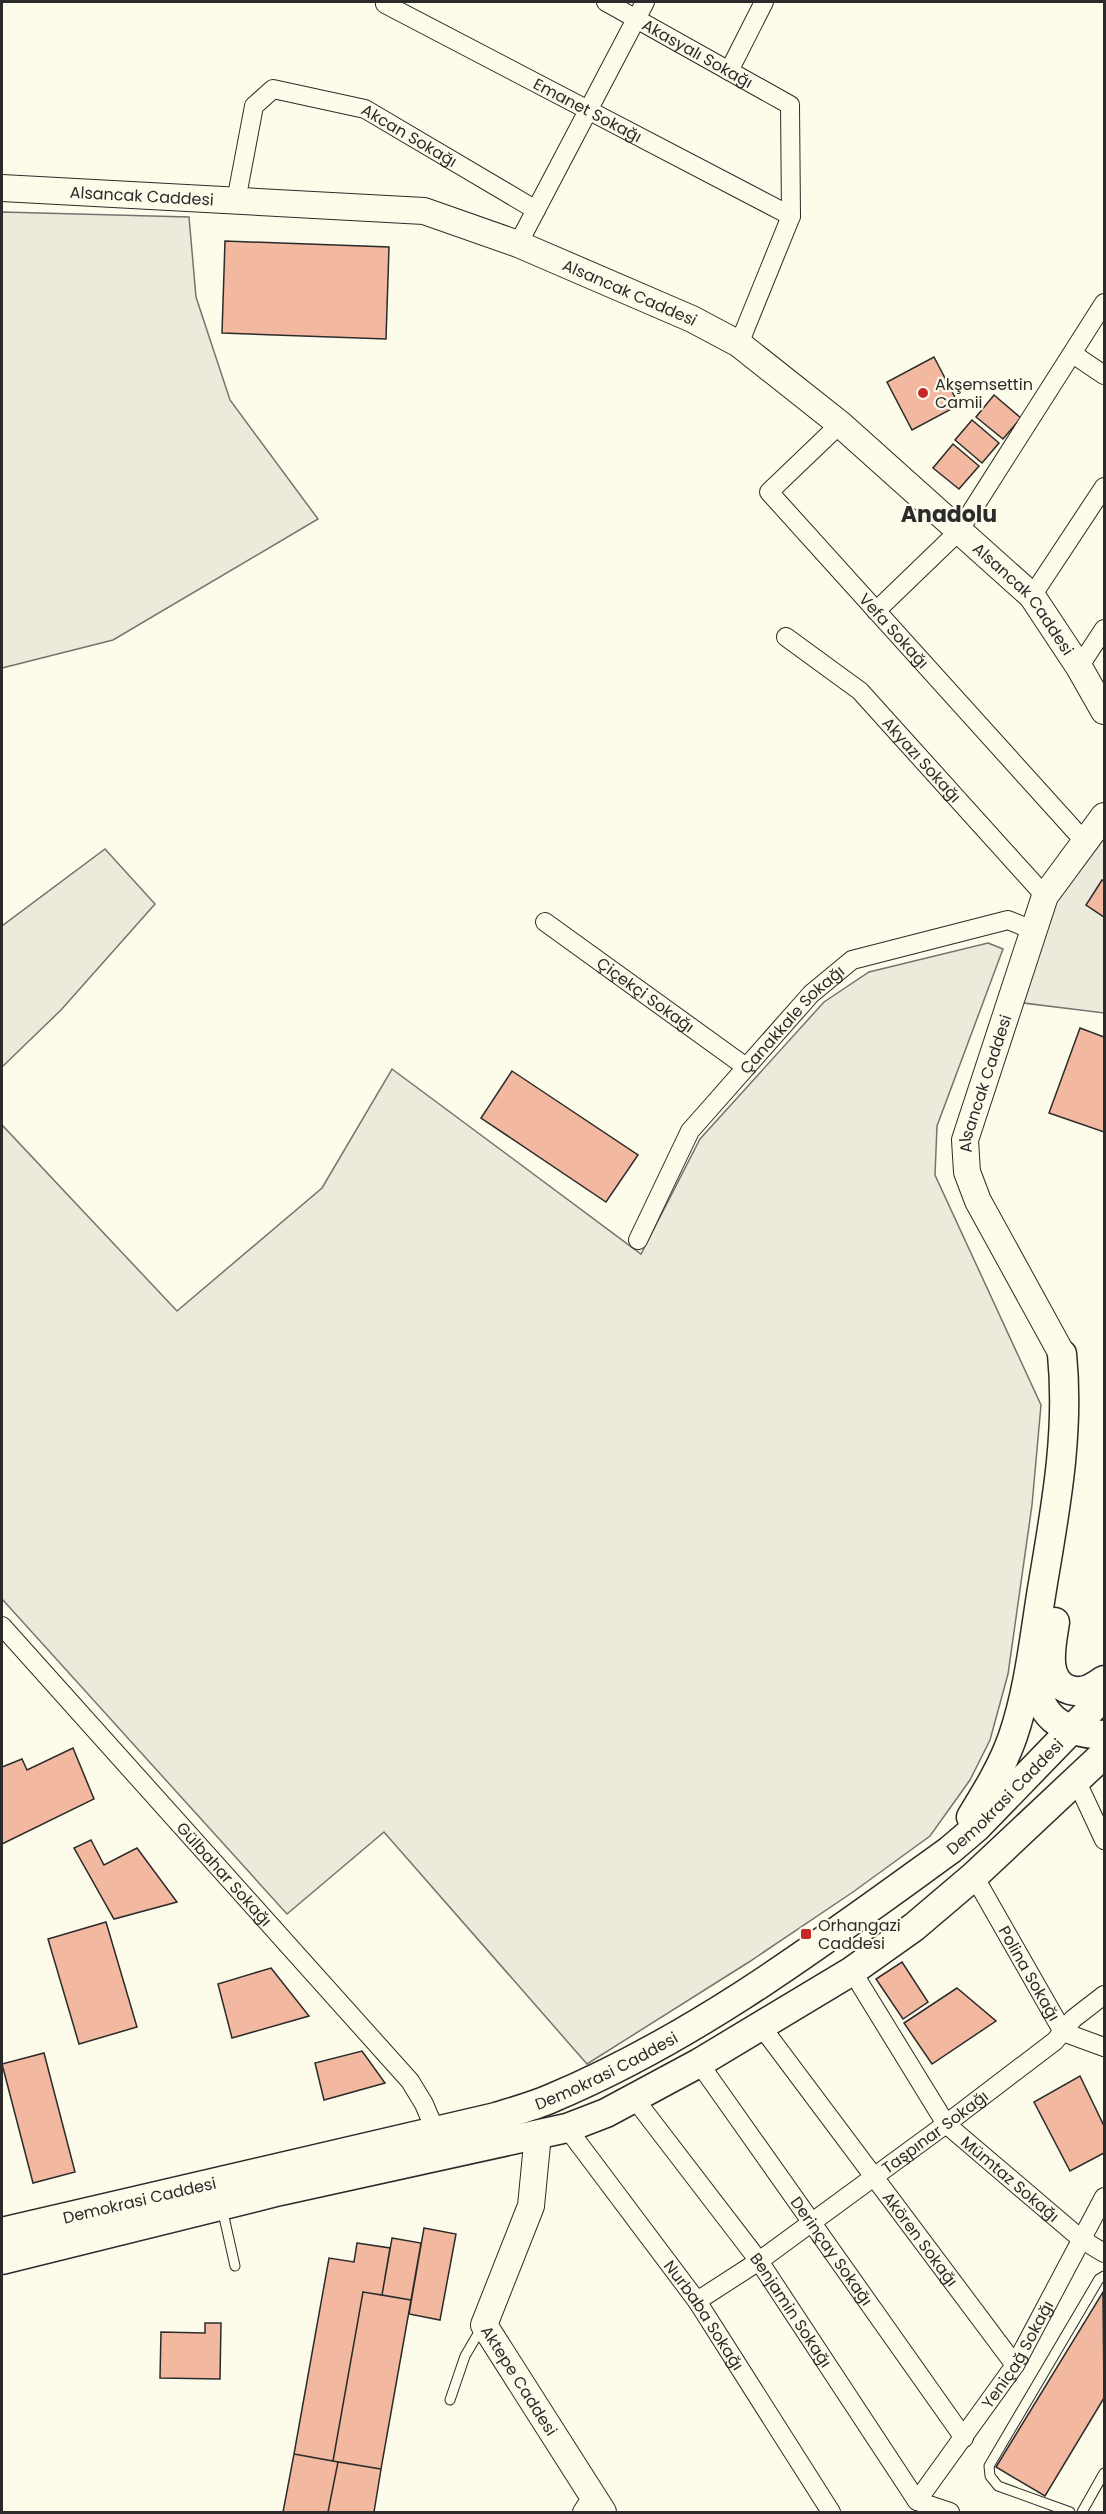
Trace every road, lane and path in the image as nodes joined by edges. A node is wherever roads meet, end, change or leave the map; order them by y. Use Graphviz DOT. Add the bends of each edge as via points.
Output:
graph roads {
  1 [pos="606,2"];
  2 [pos="645,2"];
  3 [pos="764,2"];
  4 [pos="386,3"];
  5 [pos="636,18"];
  6 [pos="729,71"];
  7 [pos="588,110"];
  8 [pos="2,188"];
  9 [pos="236,201"];
  10 [pos="536,210"];
  11 [pos="791,216"];
  12 [pos="518,244"];
  13 [pos="1104,303"];
  14 [pos="739,344"];
  15 [pos="1073,354"];
  16 [pos="1104,375"];
  17 [pos="840,424"];
  18 [pos="1104,487"];
  19 [pos="959,531"];
  20 [pos="1032,596"];
  21 [pos="876,611"];
  22 [pos="1104,628"];
  23 [pos="786,637"];
  24 [pos="1079,667"];
  25 [pos="1104,711"];
  26 [pos="1104,816"];
  27 [pos="1085,842"];
  28 [pos="1045,896"];
  29 [pos="545,922"];
  30 [pos="1033,930"];
  31 [pos="746,1067"];
  32 [pos="638,1240"];
  33 [pos="1062,1354"];
  34 [pos="2,1626"];
  35 [pos="1032,1656"];
  36 [pos="1104,1680"];
  37 [pos="1104,1696"];
  38 [pos="1071,1729"];
  39 [pos="1104,1735"];
  40 [pos="1104,1754"];
  41 [pos="1077,1782"];
  42 [pos="1104,1840"];
  43 [pos="950,1850"];
  44 [pos="974,1876"];
  45 [pos="852,1971"];
  46 [pos="1104,1995"];
  47 [pos="761,2026"];
  48 [pos="1063,2032"];
  49 [pos="1104,2047"];
  50 [pos="699,2062"];
  51 [pos="634,2098"];
  52 [pos="946,2124"];
  53 [pos="567,2128"];
  54 [pos="435,2130"];
  55 [pos="538,2134"];
  56 [pos="462,2150"];
  57 [pos="873,2176"];
  58 [pos="1104,2197"];
  59 [pos="223,2215"];
  60 [pos="810,2222"];
  61 [pos="2,2232"];
  62 [pos="1081,2239"];
  63 [pos="1104,2253"];
  64 [pos="2,2260"];
  65 [pos="759,2261"];
  66 [pos="235,2266"];
  67 [pos="2,2273"];
  68 [pos="1104,2277"];
  69 [pos="697,2301"];
  70 [pos="484,2325"];
  71 [pos="1015,2365"];
  72 [pos="450,2400"];
  73 [pos="964,2438"];
  74 [pos="1104,2473"];
  75 [pos="917,2501"];
  76 [pos="593,2507"];
  77 [pos="831,2512"];
  78 [pos="950,2512"];
  79 [pos="1070,2512"];
  80 [pos="1082,2512"];
  1 -- 5 [label="street, Akasyalı Sokağı"];
  2 -- 5 [label="street"];
  3 -- 6 [label="street"];
  4 -- 7 [label="street, Emanet Sokağı"];
  5 -- 6 [label="street, Akasyalı Sokağı"];
  5 -- 7 [label="street"];
  6 -- 11 [label="street, Akasyalı Sokağı" via="790,105"];
  7 -- 10 [label="street"];
  7 -- 11 [label="street, Emanet Sokağı"];
  8 -- 9 [label="street, Alsancak Caddesi"];
  9 -- 10 [label="street, Akcan Sokağı" via="254,106 273,90 364,109"];
  9 -- 12 [label="street, Alsancak Caddesi" via="424,211"];
  10 -- 12 [label="street"];
  11 -- 14 [label="street"];
  12 -- 14 [label="street, Alsancak Caddesi" via="692,319"];
  13 -- 15 [label="street"];
  14 -- 17 [label="street, Alsancak Caddesi"];
  15 -- 16 [label="street"];
  15 -- 19 [label="street"];
  17 -- 19 [label="street, Alsancak Caddesi"];
  17 -- 21 [label="street, Vefa Sokağı" via="769,492"];
  18 -- 20 [label="street"];
  19 -- 20 [label="street, Alsancak Caddesi"];
  19 -- 21 [label="street"];
  20 -- 24 [label="street, Alsancak Caddesi"];
  21 -- 27 [label="street, Vefa Sokağı"];
  22 -- 24 [label="street"];
  23 -- 28 [label="street, Akyazı Sokağı" via="860,691"];
  24 -- 25 [label="street, Alsancak Caddesi"];
  26 -- 27 [label="street, Alsancak Caddesi"];
  27 -- 28 [label="street, Alsancak Caddesi"];
  28 -- 30 [label="street, Alsancak Caddesi"];
  29 -- 31 [label="street, Çiçekçi Sokağı"];
  30 -- 31 [label="street, Çanakkale Sokağı" via="1008,920 852,960 811,994"];
  30 -- 33 [label="street, Alsancak Caddesi" via="965,1140 967,1172 978,1201"];
  31 -- 32 [label="street, Çanakkale Sokağı" via="690,1131"];
  33 -- 35 [label="main road" via="1066,1413 1063,1454"];
  33 -- 36 [label="main road" via="1077,1388 1082,1431 1052,1666 1058,1683 1067,1690 1079,1692"];
  34 -- 54 [label="street, Gülbahar Sokağı" via="411,2081"];
  35 -- 38 [label="main road" via="1035,1692 1041,1706 1054,1720"];
  35 -- 43 [label="main road" via="1013,1737 988,1789"];
  37 -- 38 [label="main road, Demokrasi Caddesi"];
  38 -- 39 [label="main road"];
  38 -- 43 [label="main road, Demokrasi Caddesi"];
  40 -- 41 [label="main road, Demokrasi Caddesi"];
  41 -- 42 [label="street"];
  41 -- 44 [label="main road, Demokrasi Caddesi"];
  43 -- 54 [label="main road, Demokrasi Caddesi" via="766,1980 613,2071 550,2099 496,2117"];
  44 -- 45 [label="main road, Demokrasi Caddesi" via="914,1927"];
  44 -- 48 [label="street, Polina Sokağı"];
  45 -- 47 [label="main road, Demokrasi Caddesi"];
  45 -- 52 [label="street, Mümtaz Sokağı"];
  46 -- 48 [label="street, Taşpınar Sokağı" via="1072,2019"];
  47 -- 50 [label="main road, Demokrasi Caddesi"];
  47 -- 57 [label="street, Akören Sokağı"];
  48 -- 49 [label="street, Polina Sokağı"];
  48 -- 52 [label="street, Taşpınar Sokağı"];
  50 -- 51 [label="main road, Demokrasi Caddesi"];
  50 -- 60 [label="street, Derinçay Sokağı"];
  51 -- 53 [label="main road, Demokrasi Caddesi"];
  51 -- 65 [label="street, Benjamin Sokağı"];
  52 -- 57 [label="street, Taşpınar Sokağı"];
  52 -- 62 [label="street, Mümtaz Sokağı"];
  53 -- 55 [label="main road, Demokrasi Caddesi"];
  53 -- 69 [label="street, Nurbaba Sokağı"];
  54 -- 56 [label="main road" via="447,2131"];
  54 -- 61 [label="main road, Demokrasi Caddesi"];
  55 -- 56 [label="main road, Demokrasi Caddesi"];
  55 -- 70 [label="street, Aktepe Caddesi" via="531,2206"];
  56 -- 59 [label="main road, Demokrasi Caddesi"];
  57 -- 60 [label="street, Taşpınar Sokağı"];
  57 -- 71 [label="street, Akören Sokağı"];
  58 -- 62 [label="street, Yeniçağ Sokağı"];
  59 -- 64 [label="main road, Demokrasi Caddesi"];
  59 -- 66 [label="lane"];
  59 -- 67 [label="main road"];
  60 -- 65 [label="street, Taşpınar Sokağı"];
  60 -- 73 [label="street, Derinçay Sokağı"];
  62 -- 63 [label="street, Mümtaz Sokağı"];
  62 -- 71 [label="street, Yeniçağ Sokağı"];
  65 -- 69 [label="street, Taşpınar Sokağı"];
  65 -- 75 [label="street, Benjamin Sokağı"];
  68 -- 79 [label="lane" via="1099,2279 989,2466 990,2476 998,2486"];
  69 -- 77 [label="street, Nurbaba Sokağı"];
  70 -- 72 [label="lane" via="465,2356"];
  70 -- 76 [label="street, Aktepe Caddesi"];
  71 -- 73 [label="street, Yeniçağ Sokağı"];
  73 -- 75 [label="street, Yeniçağ Sokağı"];
  74 -- 80 [label="lane"];
  75 -- 78 [label="street"];
}
